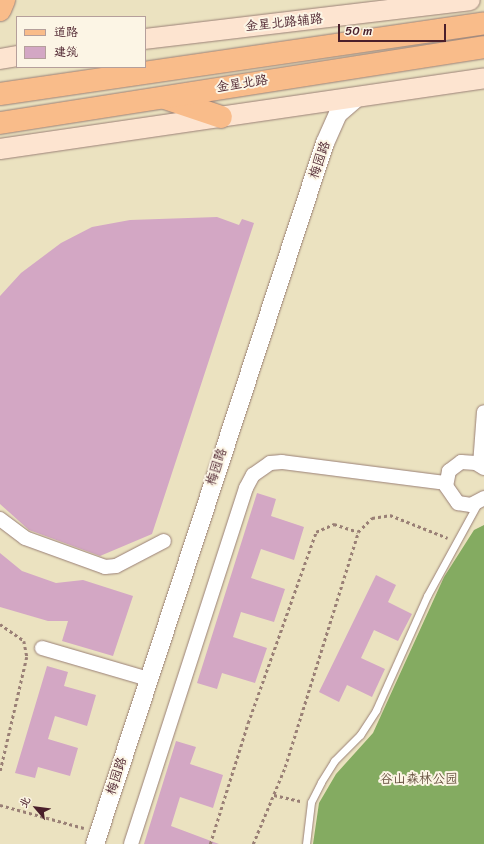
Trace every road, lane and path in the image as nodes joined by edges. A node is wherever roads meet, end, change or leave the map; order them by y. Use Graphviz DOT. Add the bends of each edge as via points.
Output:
graph roads {
  1 [pos="4,0"];
  2 [pos="470,0"];
  3 [pos="0,10"];
  4 [pos="484,23"];
  5 [pos="146,39"];
  6 [pos="484,47"];
  7 [pos="16,56"];
  8 [pos="0,58"];
  9 [pos="484,78"];
  10 [pos="0,94"];
  11 [pos="162,97"];
  12 [pos="355,99"];
  13 [pos="308,104"];
  14 [pos="221,117"];
  15 [pos="0,122"];
  16 [pos="0,150"];
  17 [pos="484,412"];
  18 [pos="482,466"];
  19 [pos="446,483"];
  20 [pos="481,501"];
  21 [pos="0,519"];
  22 [pos="358,532"];
  23 [pos="164,541"];
  24 [pos="456,541"];
  25 [pos="0,624"];
  26 [pos="42,648"];
  27 [pos="145,678"];
  28 [pos="0,773"];
  29 [pos="274,795"];
  30 [pos="311,802"];
  31 [pos="0,805"];
  32 [pos="91,840"];
  33 [pos="131,844"];
  34 [pos="210,844"];
  35 [pos="253,844"];
  36 [pos="306,844"];
  1 -- 3 [label="main road"];
  2 -- 5 [label="main road, 金星北路辅路"];
  4 -- 10 [label="main road, 金星北路"];
  6 -- 11 [label="main road, 金星北路"];
  7 -- 8 [label="main road"];
  9 -- 12 [label="main road"];
  11 -- 14 [label="main road"];
  11 -- 15 [label="main road, 金星北路"];
  12 -- 13 [label="main road"];
  12 -- 27 [label="street, 梅园路" via="338,114 325,143"];
  13 -- 14 [label="main road"];
  13 -- 27 [label="street, 梅园路" via="324,118 319,140"];
  14 -- 16 [label="main road"];
  17 -- 18 [label="street"];
  18 -- 19 [label="street" via="469,461 455,465"];
  19 -- 20 [label="street" via="448,493 458,503"];
  19 -- 33 [label="street" via="282,462 270,463 253,476 246,488"];
  20 -- 24 [label="lane"];
  21 -- 23 [label="street" via="24,538 105,567 116,566"];
  22 -- 24 [label="path" via="372,518 390,515"];
  22 -- 29 [label="path"];
  22 -- 34 [label="path" via="334,524 316,532 248,723"];
  24 -- 30 [label="lane" via="427,596 376,710 360,735 334,761"];
  25 -- 28 [label="path" via="24,641 27,657"];
  26 -- 27 [label="street"];
  27 -- 32 [label="street, 梅园路"];
  29 -- 30 [label="path"];
  29 -- 35 [label="path"];
  30 -- 36 [label="lane"];
  31 -- 32 [label="path"];
}
